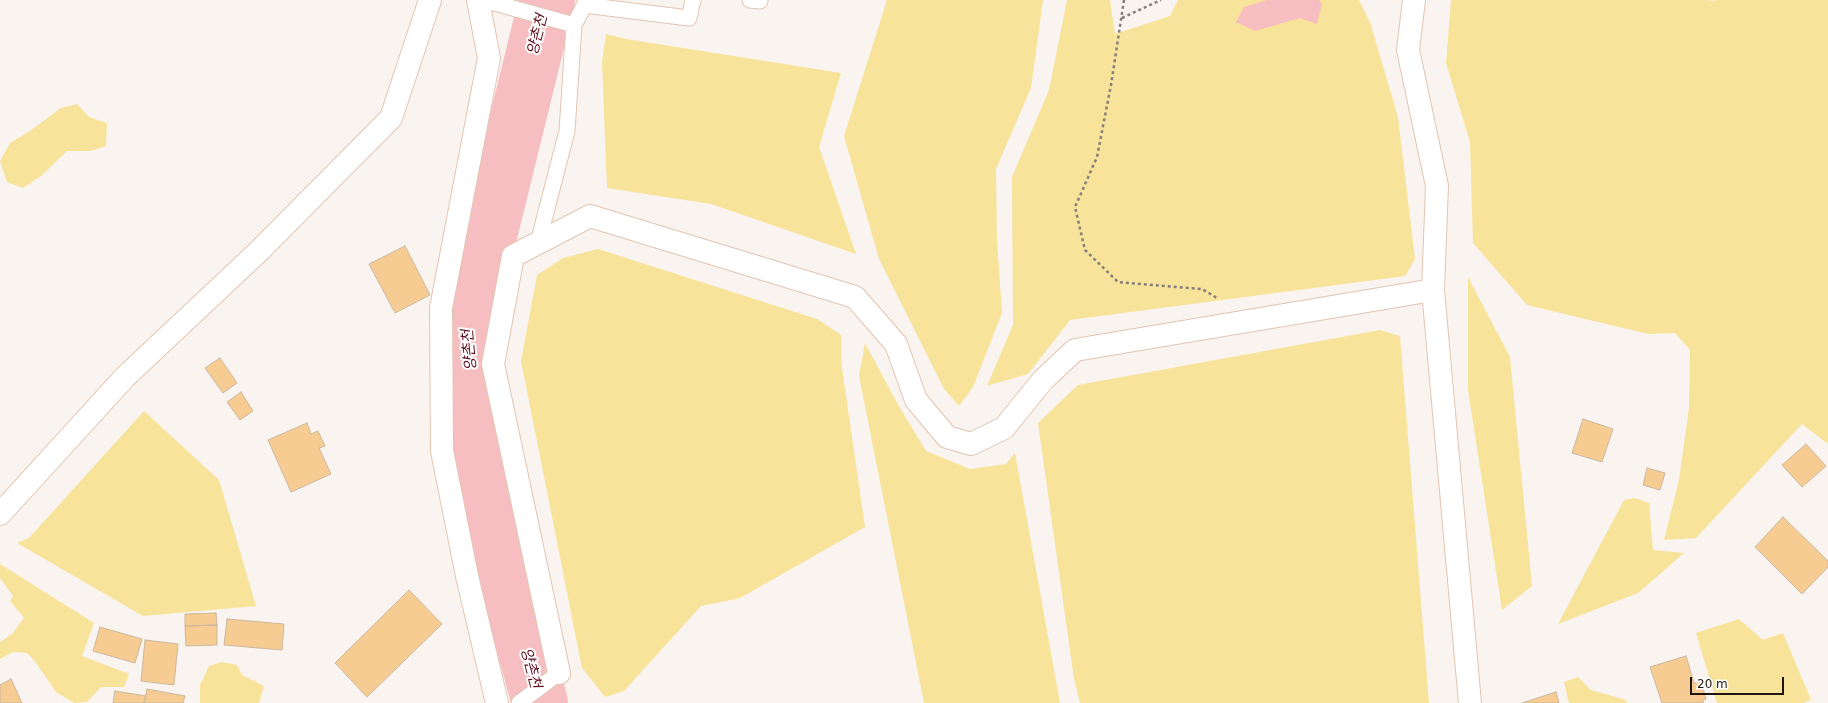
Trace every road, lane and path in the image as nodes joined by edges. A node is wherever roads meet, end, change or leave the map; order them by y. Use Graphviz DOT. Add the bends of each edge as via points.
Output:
graph roads {
  1 [pos="430,0"];
  2 [pos="478,0"];
  3 [pos="484,0"];
  4 [pos="693,0"];
  5 [pos="1124,0"];
  6 [pos="1161,0"];
  7 [pos="1414,0"];
  8 [pos="586,2"];
  9 [pos="1122,19"];
  10 [pos="573,25"];
  11 [pos="538,243"];
  12 [pos="1433,290"];
  13 [pos="1252,320"];
  14 [pos="0,514"];
  15 [pos="559,672"];
  16 [pos="497,703"];
  17 [pos="520,703"];
  18 [pos="1470,703"];
  1 -- 14 [label="street" via="391,118 258,252 125,377"];
  2 -- 16 [label="street" via="489,58 441,308 442,451 467,576"];
  3 -- 10 [label="lane"];
  4 -- 8 [label="lane" via="689,18"];
  5 -- 9 [label="path"];
  6 -- 9 [label="path"];
  7 -- 12 [label="street" via="1408,50 1437,186"];
  8 -- 10 [label="lane"];
  9 -- 13 [label="path" via="1097,157 1075,207 1085,250 1118,282 1202,289"];
  10 -- 11 [label="lane" via="567,131"];
  11 -- 13 [label="street" via="590,216 855,297 896,344 916,400 947,437 971,444 1004,428 1043,380 1074,350"];
  11 -- 15 [label="street" via="513,256 493,364"];
  12 -- 13 [label="street"];
  12 -- 18 [label="street"];
  15 -- 17 [label="lane"];
}
